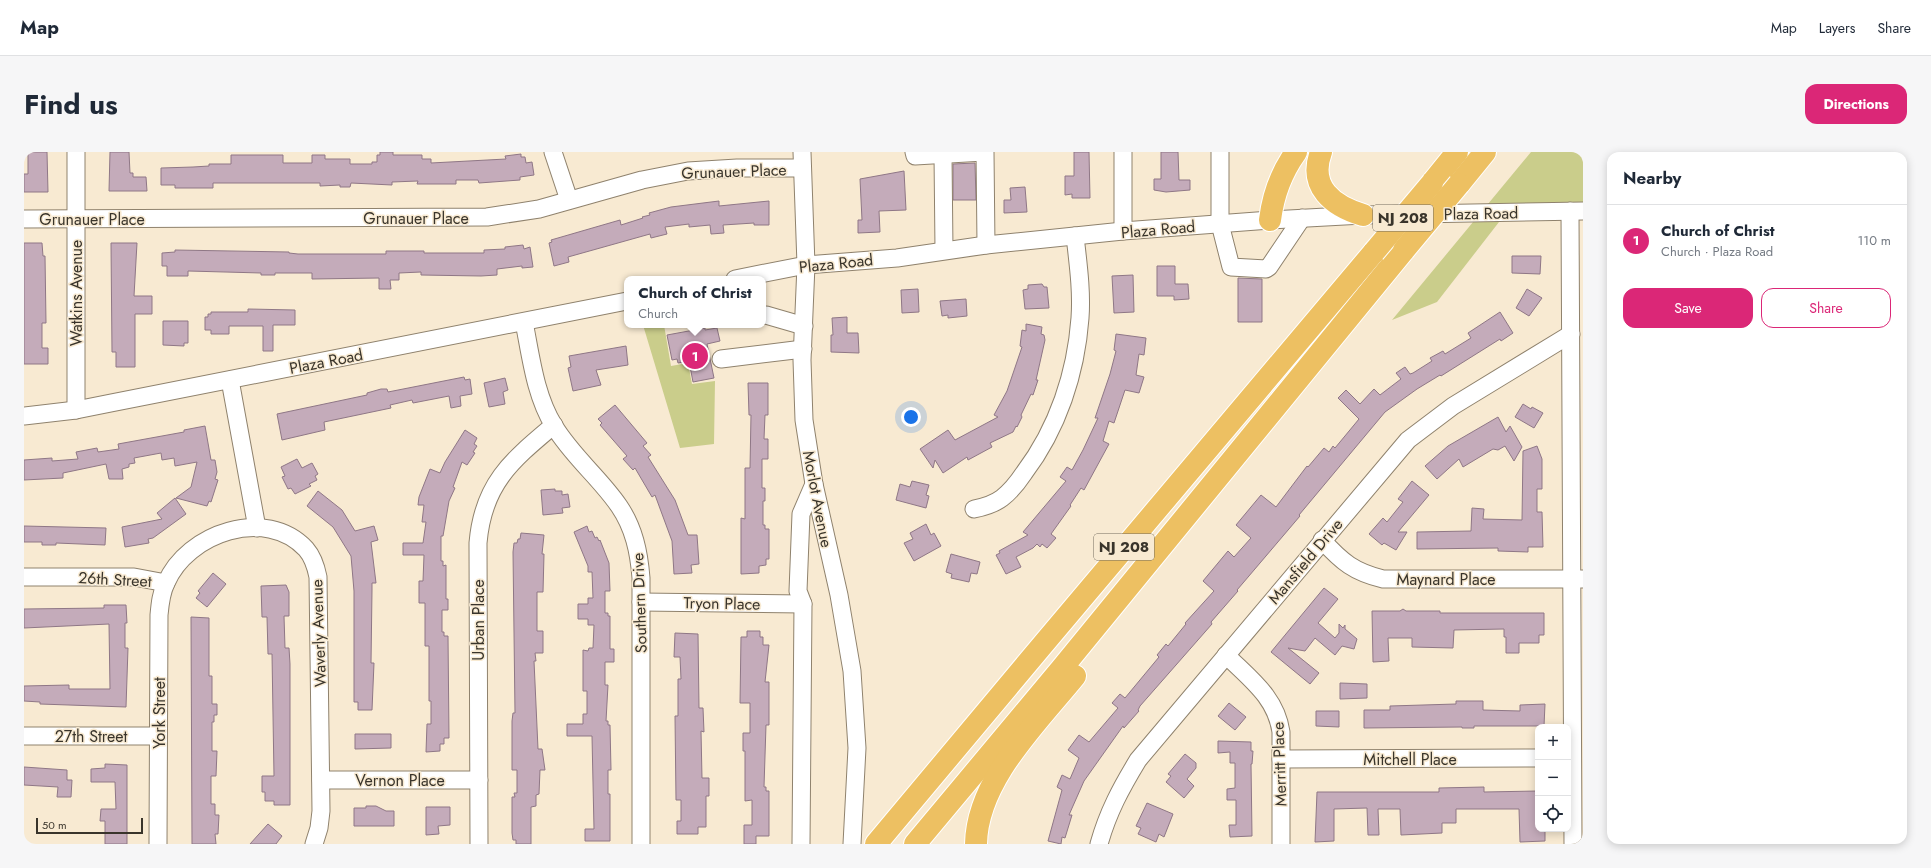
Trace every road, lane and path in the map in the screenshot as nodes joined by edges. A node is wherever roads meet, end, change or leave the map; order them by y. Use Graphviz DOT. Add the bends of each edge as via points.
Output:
graph roads {
  1 [pos="76,152"];
  2 [pos="553,152"];
  3 [pos="914,152"];
  4 [pos="984,152"];
  5 [pos="1123,152"];
  6 [pos="1220,152"];
  7 [pos="1296,152"];
  8 [pos="1321,152"];
  9 [pos="1444,152"];
  10 [pos="1457,152"];
  11 [pos="1485,152"];
  12 [pos="943,154"];
  13 [pos="802,160"];
  14 [pos="1427,183"];
  15 [pos="569,200"];
  16 [pos="1576,211"];
  17 [pos="1363,215"];
  18 [pos="1302,218"];
  19 [pos="24,219"];
  20 [pos="76,219"];
  21 [pos="1270,220"];
  22 [pos="1220,224"];
  23 [pos="1123,231"];
  24 [pos="1075,236"];
  25 [pos="986,245"];
  26 [pos="944,250"];
  27 [pos="1404,250"];
  28 [pos="806,265"];
  29 [pos="750,276"];
  30 [pos="624,302"];
  31 [pos="766,314"];
  32 [pos="524,322"];
  33 [pos="804,326"];
  34 [pos="1571,334"];
  35 [pos="803,349"];
  36 [pos="721,359"];
  37 [pos="230,380"];
  38 [pos="76,410"];
  39 [pos="24,416"];
  40 [pos="554,425"];
  41 [pos="814,484"];
  42 [pos="974,509"];
  43 [pos="258,528"];
  44 [pos="1322,540"];
  45 [pos="24,577"];
  46 [pos="1577,579"];
  47 [pos="166,583"];
  48 [pos="641,602"];
  49 [pos="803,604"];
  50 [pos="1226,655"];
  51 [pos="24,736"];
  52 [pos="158,736"];
  53 [pos="1535,758"];
  54 [pos="1571,758"];
  55 [pos="1281,759"];
  56 [pos="321,780"];
  57 [pos="479,780"];
  58 [pos="158,844"];
  59 [pos="314,844"];
  60 [pos="479,844"];
  61 [pos="641,844"];
  62 [pos="801,844"];
  63 [pos="852,844"];
  64 [pos="876,844"];
  65 [pos="915,844"];
  66 [pos="976,844"];
  67 [pos="1099,844"];
  68 [pos="1281,844"];
  69 [pos="1573,844"];
  1 -- 20 [label="street, Watkins Avenue"];
  2 -- 15 [label="street"];
  3 -- 12 [label="street" via="915,156"];
  4 -- 12 [label="street"];
  4 -- 25 [label="street"];
  5 -- 23 [label="street"];
  6 -- 22 [label="street"];
  7 -- 21 [label="highway" via="1277,187"];
  8 -- 17 [label="highway" via="1317,174 1320,186 1338,206"];
  9 -- 14 [label="highway"];
  10 -- 14 [label="highway, NJ 208"];
  11 -- 27 [label="highway, NJ 208, bridge"];
  12 -- 26 [label="street"];
  13 -- 15 [label="street, Grunauer Place" via="688,171 642,180"];
  13 -- 28 [label="street, Morlot Avenue"];
  14 -- 64 [label="highway, NJ 208, bridge" via="1374,252"];
  15 -- 20 [label="street, Grunauer Place" via="513,214 468,218"];
  16 -- 17 [label="street, Plaza Road"];
  16 -- 34 [label="street"];
  17 -- 18 [label="street, Plaza Road"];
  18 -- 21 [label="street, Plaza Road"];
  18 -- 22 [label="street" via="1266,269 1231,267"];
  19 -- 20 [label="street, Grunauer Place"];
  20 -- 38 [label="street, Watkins Avenue"];
  21 -- 22 [label="street, Plaza Road"];
  22 -- 23 [label="street, Plaza Road"];
  23 -- 24 [label="street, Plaza Road"];
  24 -- 25 [label="street, Plaza Road"];
  24 -- 42 [label="street" via="1080,317 1077,345 1064,397 1043,445 1013,488 1002,499"];
  25 -- 26 [label="street, Plaza Road"];
  26 -- 28 [label="street, Plaza Road" via="897,258"];
  27 -- 65 [label="highway, NJ 208"];
  27 -- 66 [label="highway" via="1204,517 1009,759 987,794 980,812"];
  28 -- 29 [label="street, Plaza Road"];
  28 -- 33 [label="street, Morlot Avenue"];
  30 -- 32 [label="street, Plaza Road"];
  31 -- 33 [label="street"];
  32 -- 37 [label="street, Plaza Road"];
  32 -- 40 [label="street, Southern Drive" via="536,384"];
  33 -- 35 [label="street, Morlot Avenue"];
  34 -- 44 [label="street, Mansfield Drive" via="1453,406 1408,440"];
  34 -- 46 [label="street"];
  35 -- 36 [label="street"];
  35 -- 41 [label="street, Morlot Avenue" via="804,420"];
  37 -- 38 [label="street, Plaza Road"];
  37 -- 43 [label="street"];
  38 -- 39 [label="street, Plaza Road"];
  40 -- 48 [label="street, Southern Drive" via="619,506 629,523 640,560"];
  40 -- 57 [label="street, Urban Place" via="526,448 502,473 492,488 479,524"];
  41 -- 49 [label="street" via="801,514 798,591"];
  41 -- 63 [label="street, Morlot Avenue" via="852,671 857,748"];
  43 -- 47 [label="street, 26th Street" via="243,528 211,537 183,558"];
  43 -- 56 [label="street, Waverly Avenue" via="271,530 296,541 307,550 318,577"];
  44 -- 46 [label="street, Maynard Place" via="1341,561 1354,569 1383,579"];
  44 -- 50 [label="street, Mansfield Drive"];
  45 -- 47 [label="street, 26th Street" via="134,577"];
  46 -- 54 [label="street"];
  47 -- 52 [label="street, York Street" via="159,616"];
  48 -- 49 [label="street, Tryon Place"];
  48 -- 61 [label="street, Southern Drive"];
  49 -- 62 [label="street"];
  50 -- 55 [label="street, Merritt Place" via="1268,697 1275,708 1281,732"];
  50 -- 67 [label="street, Mansfield Drive" via="1138,760 1115,798"];
  51 -- 52 [label="street, 27th Street"];
  52 -- 58 [label="street, York Street"];
  53 -- 55 [label="street, Mitchell Place"];
  54 -- 69 [label="street"];
  55 -- 68 [label="street, Merritt Place"];
  56 -- 57 [label="street, Vernon Place"];
  56 -- 59 [label="street, Waverly Avenue" via="320,817"];
  57 -- 60 [label="street, Urban Place"];
}
